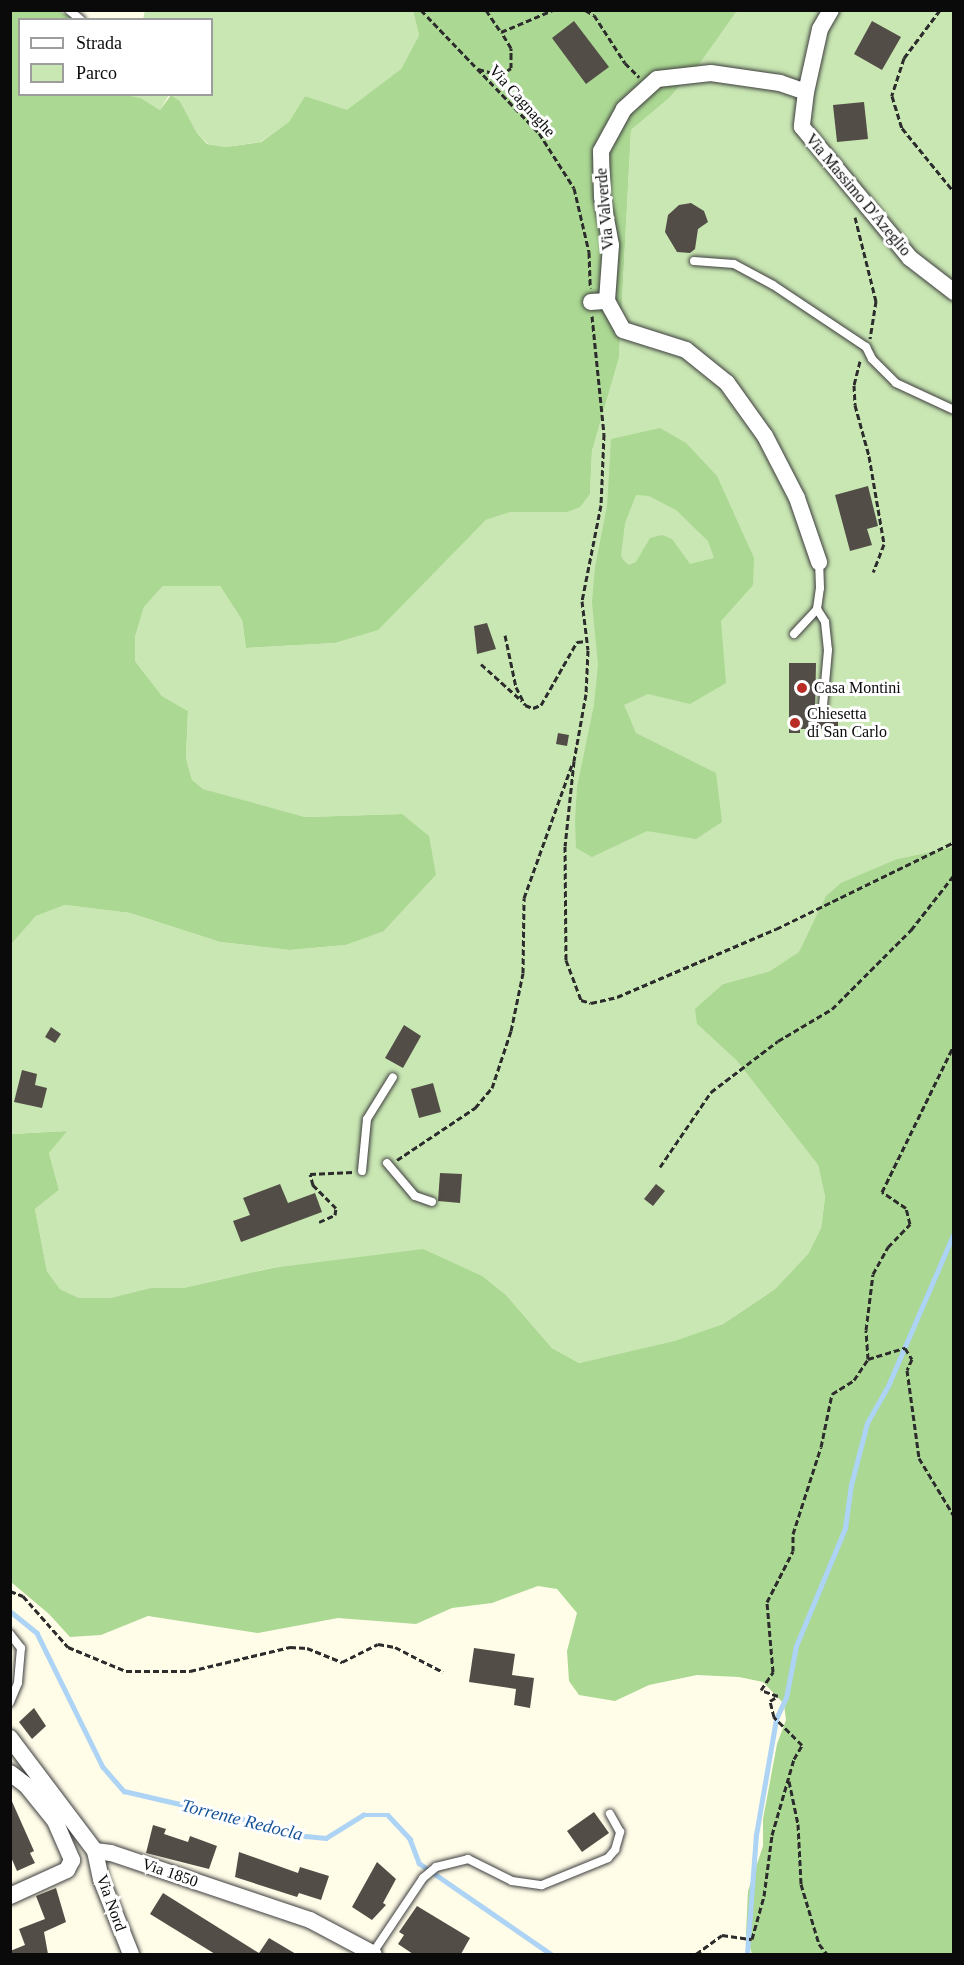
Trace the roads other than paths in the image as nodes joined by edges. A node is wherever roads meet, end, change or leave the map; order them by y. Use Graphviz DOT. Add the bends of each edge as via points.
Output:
graph roads {
  1 [pos="831,10"];
  2 [pos="806,92"];
  3 [pos="694,261"];
  4 [pos="954,292"];
  5 [pos="952,409"];
  6 [pos="819,562"];
  7 [pos="817,609"];
  8 [pos="794,634"];
  9 [pos="823,706"];
  10 [pos="393,1077"];
  11 [pos="387,1163"];
  12 [pos="362,1171"];
  13 [pos="432,1202"];
  14 [pos="10,1634"];
  15 [pos="10,1702"];
  16 [pos="10,1738"];
  17 [pos="10,1773"];
  18 [pos="610,1814"];
  19 [pos="62,1817"];
  20 [pos="95,1851"];
  21 [pos="10,1896"];
  22 [pos="130,1954"];
  23 [pos="373,1954"];
  1 -- 2 [label="street, Via Massimo D'Azeglio" via="820,29"];
  2 -- 4 [label="street, Via Massimo D'Azeglio" via="802,127 844,183 910,258"];
  2 -- 6 [label="street, Via Valverde" via="780,82 711,73 657,79 647,84 624,109 601,151 602,197 611,245 599,302 623,330 686,351 727,384 765,436 792,487"];
  3 -- 5 [label="lane" via="734,264 867,346 872,359 896,383"];
  6 -- 7 [label="lane"];
  7 -- 8 [label="lane"];
  7 -- 9 [label="lane" via="825,622 828,650"];
  10 -- 12 [label="lane" via="367,1119"];
  11 -- 13 [label="lane" via="415,1197"];
  14 -- 15 [label="lane" via="21,1648 18,1683"];
  16 -- 19 [label="street"];
  17 -- 19 [label="street"];
  18 -- 23 [label="lane" via="620,1832 615,1850 608,1858 542,1885 512,1881 468,1859 436,1867 423,1878"];
  19 -- 20 [label="street"];
  19 -- 21 [label="street" via="72,1860 70,1868"];
  20 -- 22 [label="street, Via Nord" via="101,1879"];
  20 -- 23 [label="street, Via 1850" via="310,1920"];
}
